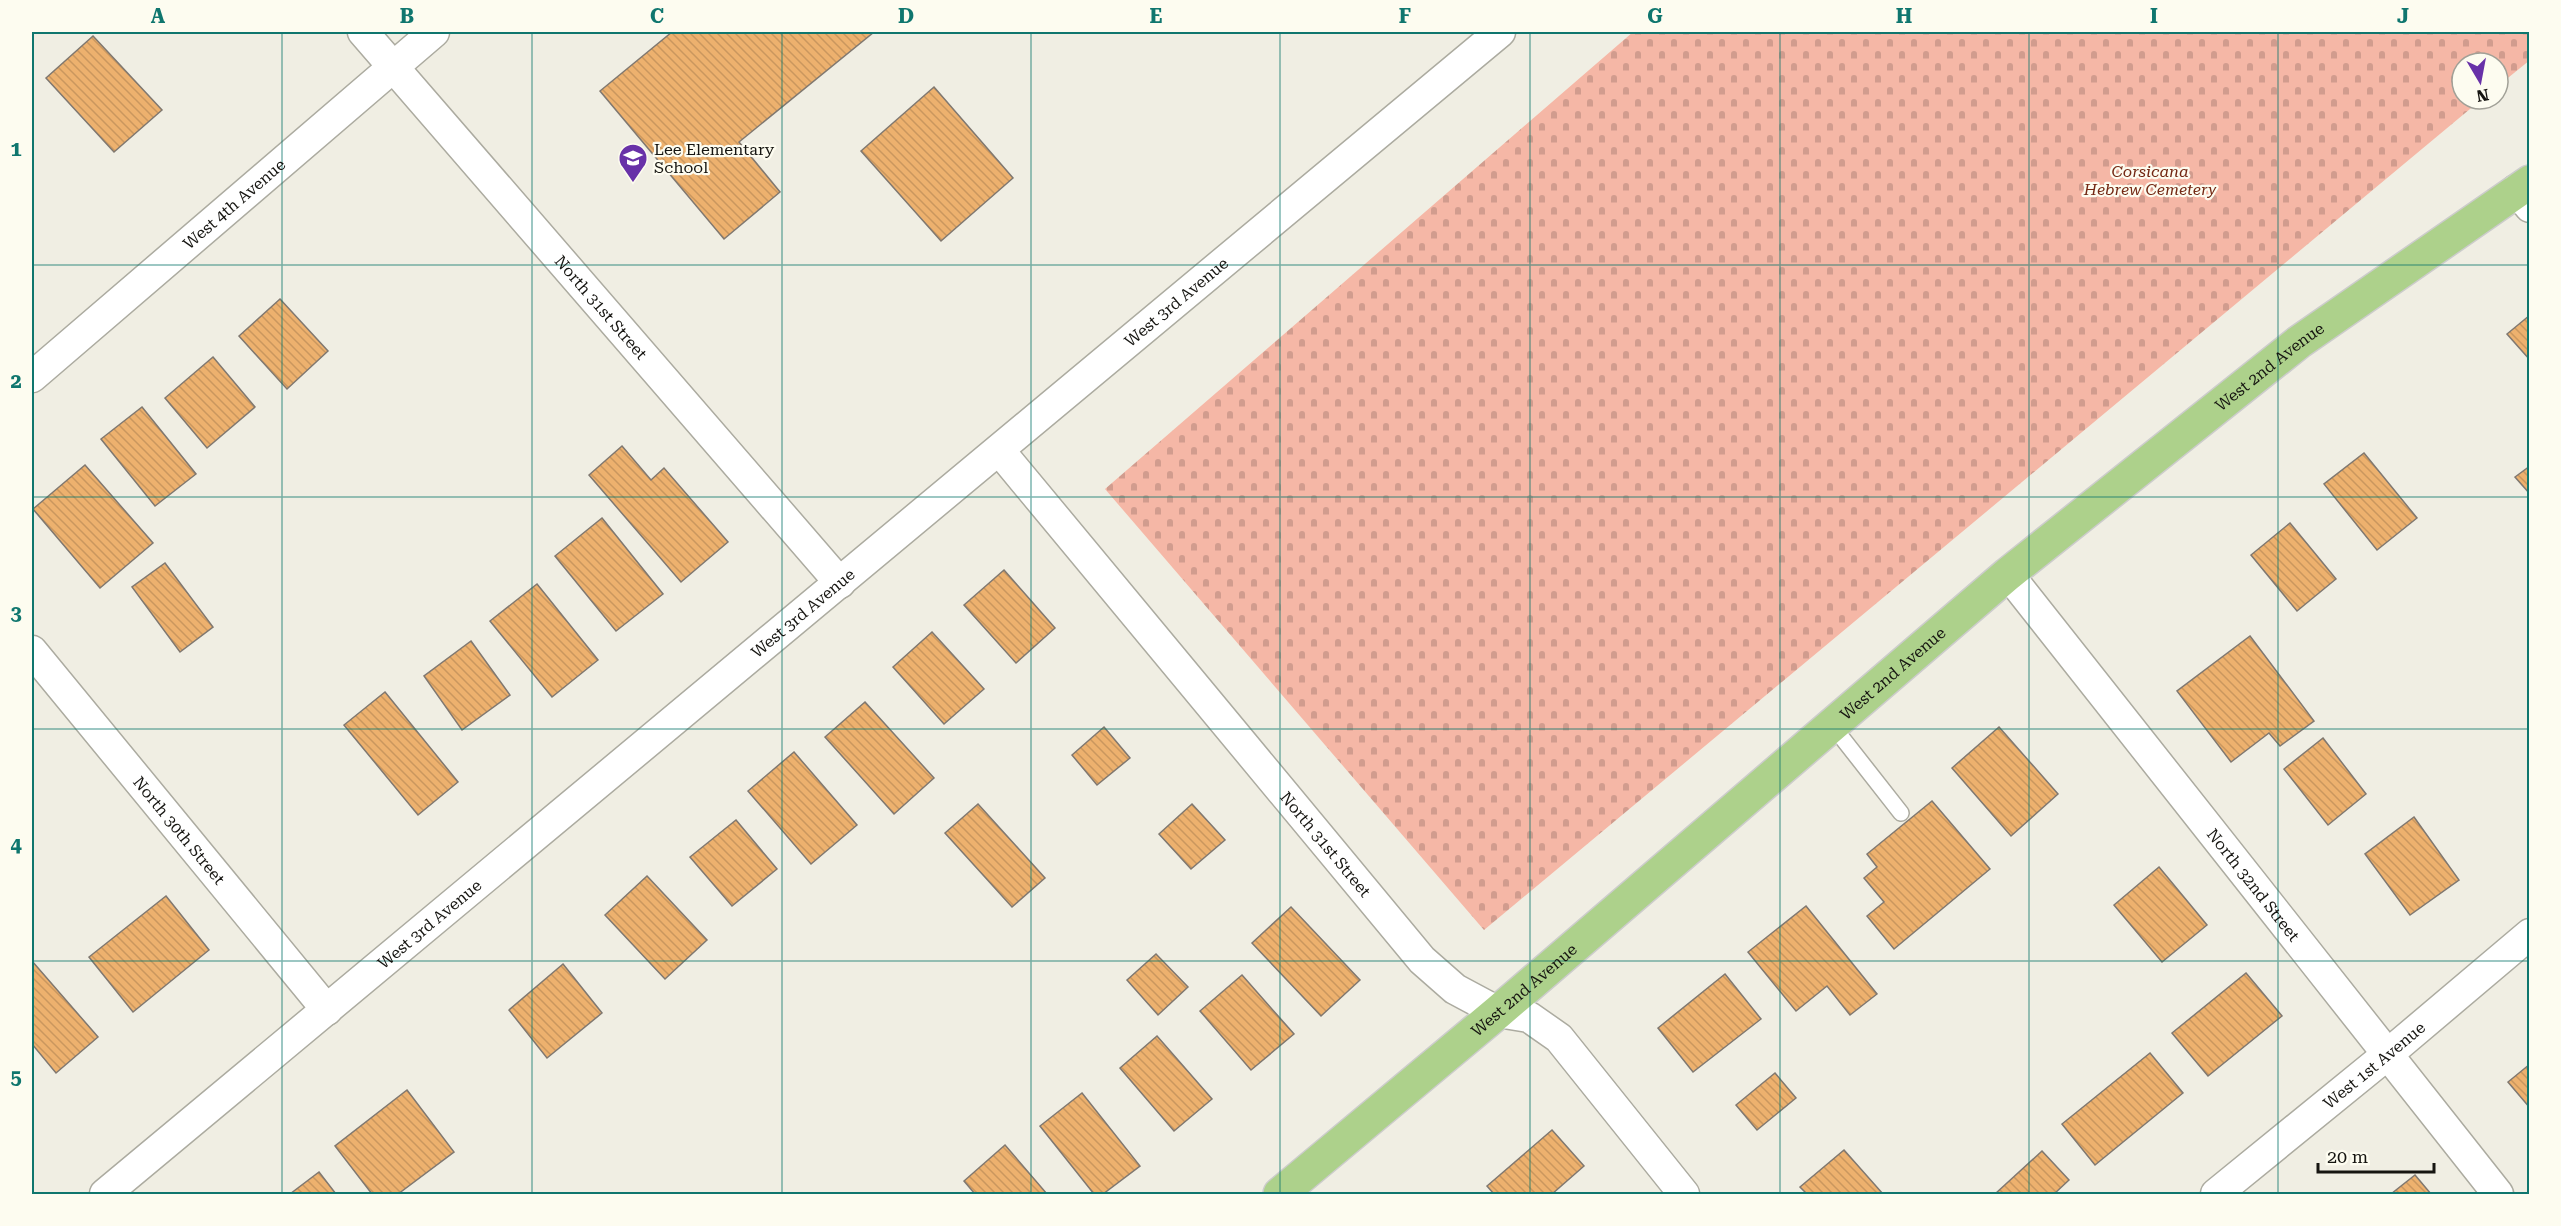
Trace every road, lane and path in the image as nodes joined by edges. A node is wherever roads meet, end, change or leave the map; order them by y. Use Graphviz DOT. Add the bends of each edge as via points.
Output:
graph roads {
  1 [pos="363,32"];
  2 [pos="434,32"];
  3 [pos="1500,32"];
  4 [pos="394,65"];
  5 [pos="2525,193"];
  6 [pos="32,377"];
  7 [pos="999,450"];
  8 [pos="2008,574"];
  9 [pos="840,583"];
  10 [pos="32,651"];
  11 [pos="1832,725"];
  12 [pos="1901,813"];
  13 [pos="2529,934"];
  14 [pos="327,1010"];
  15 [pos="1498,1012"];
  16 [pos="2388,1054"];
  17 [pos="105,1194"];
  18 [pos="1280,1194"];
  19 [pos="1684,1194"];
  20 [pos="2216,1194"];
  21 [pos="2498,1194"];
  1 -- 4 [label="street, North 31st Street"];
  2 -- 4 [label="street, West 4th Avenue"];
  3 -- 7 [label="street, West 3rd Avenue"];
  4 -- 6 [label="street, West 4th Avenue"];
  4 -- 9 [label="street, North 31st Street"];
  5 -- 8 [label="main road, West 2nd Avenue" via="2300,342"];
  7 -- 9 [label="street, West 3rd Avenue"];
  7 -- 15 [label="street, North 31st Street" via="1422,960 1455,988"];
  8 -- 11 [label="main road, West 2nd Avenue"];
  8 -- 16 [label="street, North 32nd Street"];
  9 -- 14 [label="street, West 3rd Avenue"];
  10 -- 14 [label="street, North 30th Street"];
  11 -- 12 [label="lane"];
  11 -- 15 [label="main road, West 2nd Avenue"];
  13 -- 16 [label="street, West 1st Avenue"];
  14 -- 17 [label="street, West 3rd Avenue"];
  15 -- 18 [label="main road, West 2nd Avenue"];
  15 -- 19 [label="street, North 31st Street" via="1529,1017 1559,1038"];
  16 -- 20 [label="street, West 1st Avenue"];
  16 -- 21 [label="street, North 32nd Street"];
}
